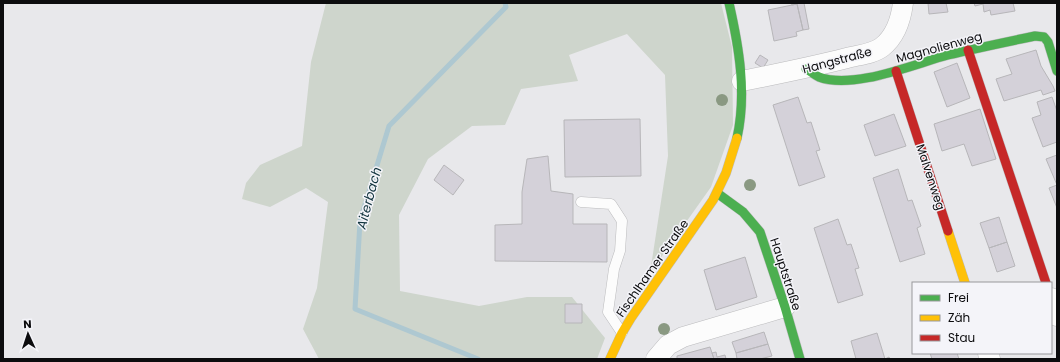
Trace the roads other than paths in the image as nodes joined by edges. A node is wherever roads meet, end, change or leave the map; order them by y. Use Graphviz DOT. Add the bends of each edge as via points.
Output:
graph roads {
  1 [pos="729,3"];
  2 [pos="903,3"];
  3 [pos="968,50"];
  4 [pos="806,69"];
  5 [pos="896,71"];
  6 [pos="1057,71"];
  7 [pos="742,81"];
  8 [pos="717,193"];
  9 [pos="581,202"];
  10 [pos="965,282"];
  11 [pos="1046,282"];
  12 [pos="1052,301"];
  13 [pos="785,308"];
  14 [pos="1057,316"];
  15 [pos="622,333"];
  16 [pos="610,359"];
  17 [pos="656,359"];
  18 [pos="800,359"];
  1 -- 7 [label="street"];
  2 -- 4 [label="street, Hangstraße" via="897,27 882,47"];
  3 -- 5 [label="street, Magnolienweg"];
  3 -- 6 [label="street, Magnolienweg" via="1035,36 1044,37"];
  3 -- 11 [label="street"];
  4 -- 5 [label="street, Magnolienweg" via="819,77 850,79"];
  4 -- 7 [label="street, Hangstraße"];
  5 -- 10 [label="street, Malvenweg"];
  7 -- 8 [label="street" via="739,130 726,174"];
  8 -- 13 [label="street, Hauptstraße" via="743,212 760,232"];
  8 -- 15 [label="street, Fischlhamer Straße"];
  9 -- 15 [label="lane" via="611,204 622,221 620,251 614,269 608,312"];
  12 -- 14 [label="street"];
  13 -- 17 [label="street" via="683,336 668,345"];
  13 -- 18 [label="street, Hauptstraße"];
  15 -- 16 [label="street, Fischlhamer Straße"];
}
